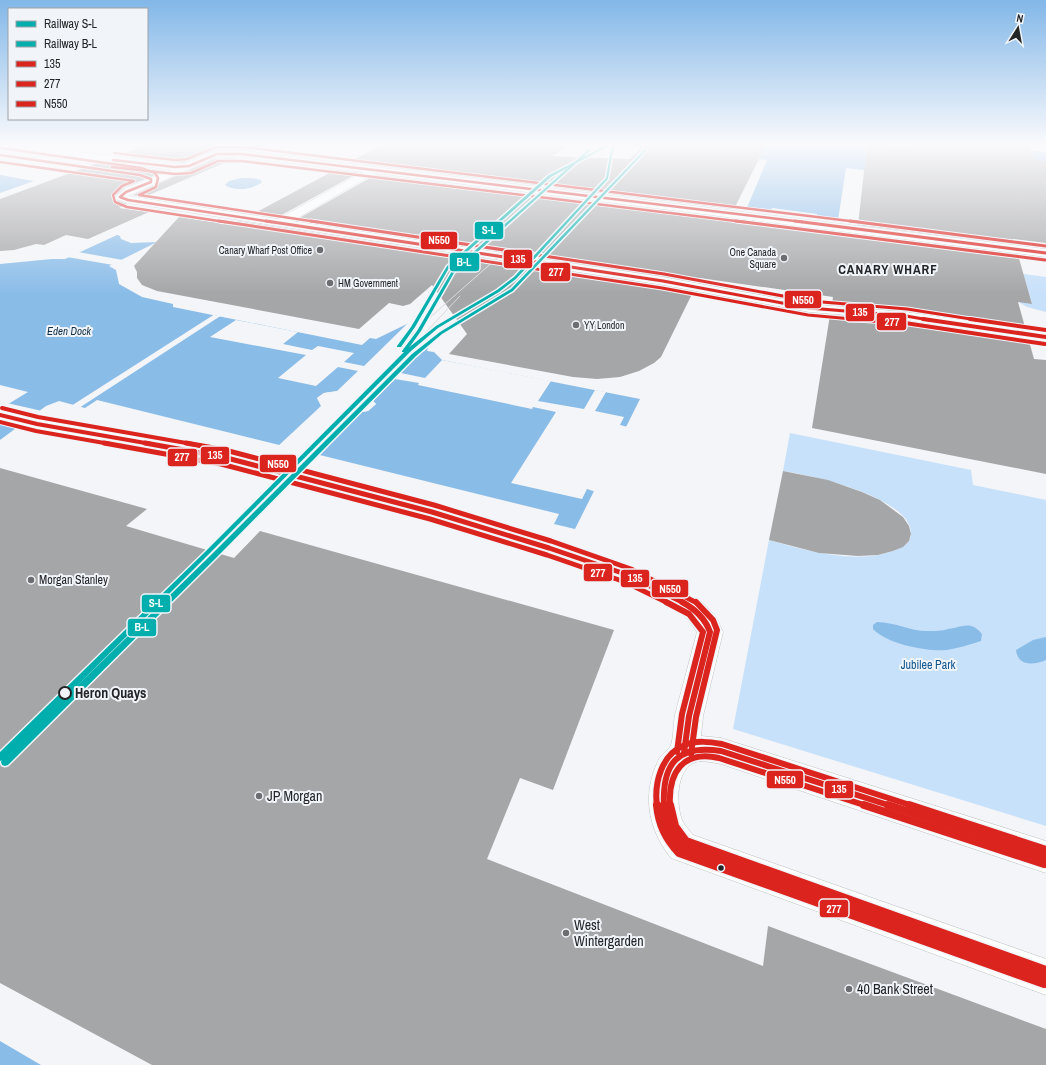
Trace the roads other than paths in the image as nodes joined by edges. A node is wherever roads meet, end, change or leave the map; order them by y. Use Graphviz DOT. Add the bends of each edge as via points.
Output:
graph roads {
  1 [pos="123,195"];
  2 [pos="330,195"];
  3 [pos="580,195"];
  4 [pos="280,223"];
  5 [pos="1046,253"];
  6 [pos="1046,337"];
  7 [pos="0,415"];
  8 [pos="684,753"];
  9 [pos="1046,857"];
  10 [pos="1046,978"];
  1 -- 4 [label="street" via="120,197 128,200"];
  2 -- 4 [label="street"];
  3 -- 5 [label="street"];
  4 -- 6 [label="street" via="663,281 809,308 880,313"];
  7 -- 8 [label="street" via="223,458 307,478 432,512 541,546 646,583 693,608 707,624 710,632 689,716"];
  8 -- 9 [label="street" via="707,749 721,752"];
  8 -- 10 [label="street" via="671,767 664,795 668,827 682,847"];
}
